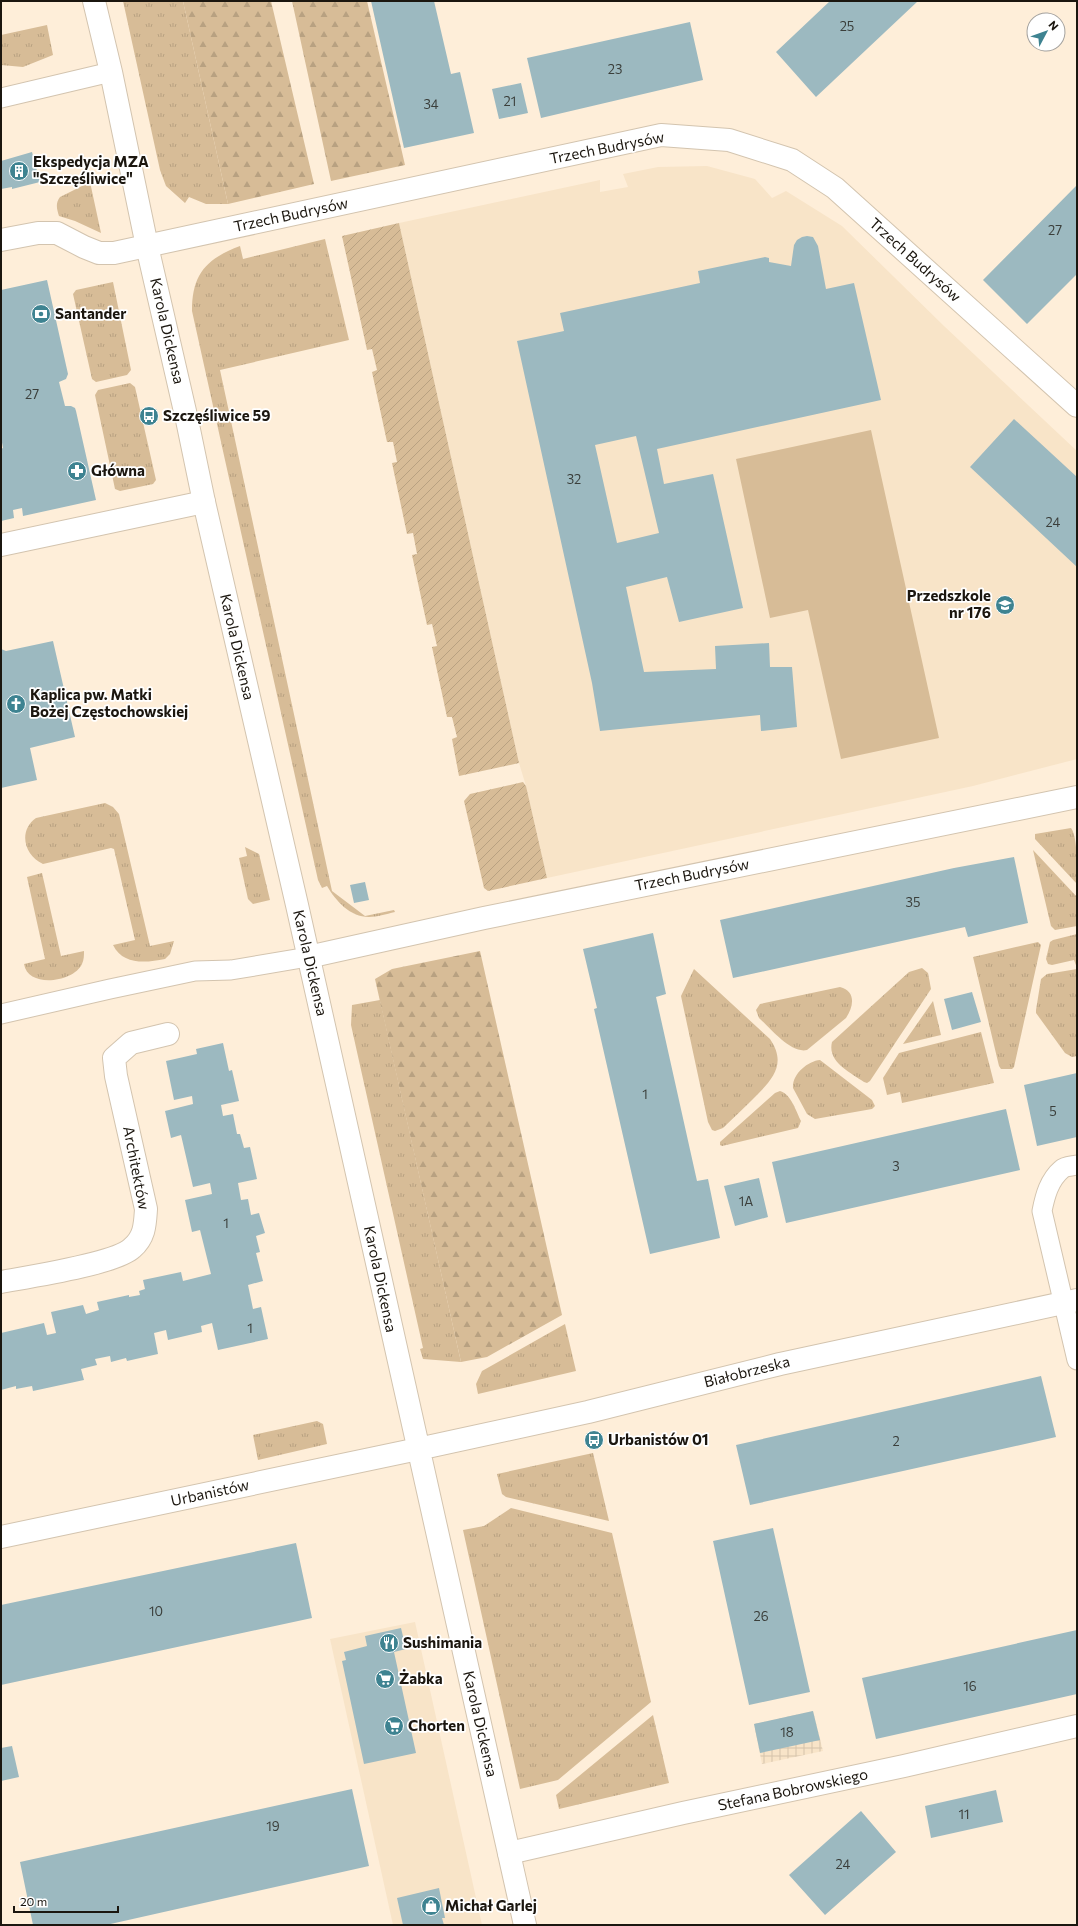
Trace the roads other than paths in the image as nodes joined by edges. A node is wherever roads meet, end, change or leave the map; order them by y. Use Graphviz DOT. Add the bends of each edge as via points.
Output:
graph roads {
  1 [pos="94,1"];
  2 [pos="111,72"];
  3 [pos="1,98"];
  4 [pos="1,240"];
  5 [pos="147,246"];
  6 [pos="1077,406"];
  7 [pos="204,502"];
  8 [pos="1,546"];
  9 [pos="1077,797"];
  10 [pos="308,957"];
  11 [pos="1,1014"];
  12 [pos="168,1034"];
  13 [pos="1077,1165"];
  14 [pos="1,1282"];
  15 [pos="1070,1301"];
  16 [pos="1077,1360"];
  17 [pos="418,1449"];
  18 [pos="1,1537"];
  19 [pos="1077,1726"];
  20 [pos="509,1853"];
  21 [pos="525,1925"];
  1 -- 2 [label="street, Karola Dickensa"];
  2 -- 3 [label="lane"];
  2 -- 5 [label="street, Karola Dickensa"];
  4 -- 5 [label="street, Trzech Budrysów" via="38,233 57,233 99,253 114,254"];
  5 -- 6 [label="street, Trzech Budrysów" via="661,135 729,140 792,160 835,188"];
  5 -- 7 [label="street, Karola Dickensa"];
  7 -- 8 [label="street"];
  7 -- 10 [label="street, Karola Dickensa"];
  9 -- 10 [label="street, Trzech Budrysów" via="507,913"];
  10 -- 11 [label="lane" via="231,970 195,971"];
  10 -- 17 [label="street, Karola Dickensa"];
  12 -- 14 [label="street, Architektów" via="131,1043 114,1058 146,1209 144,1231 132,1248 113,1258"];
  13 -- 15 [label="lane" via="1063,1168 1054,1178 1047,1189 1042,1211"];
  15 -- 16 [label="lane"];
  15 -- 17 [label="street, Białobrzeska" via="780,1364 588,1412"];
  17 -- 18 [label="street, Urbanistów"];
  17 -- 20 [label="street, Karola Dickensa"];
  19 -- 20 [label="street, Stefana Bobrowskiego"];
  20 -- 21 [label="street, Karola Dickensa"];
}
